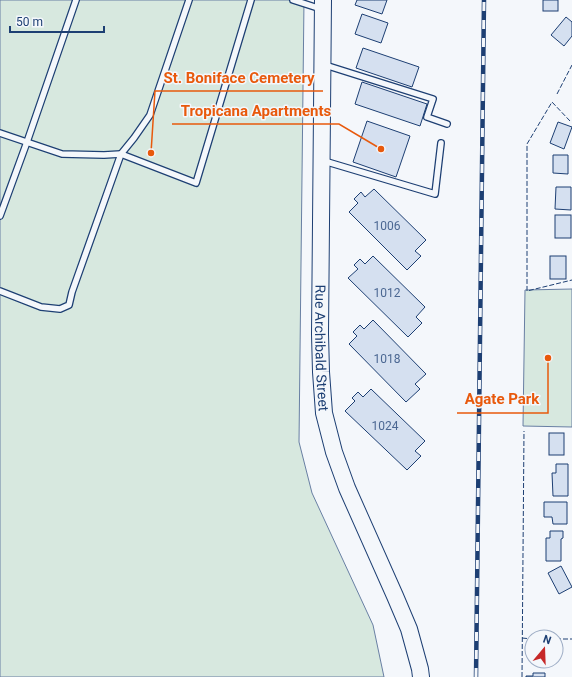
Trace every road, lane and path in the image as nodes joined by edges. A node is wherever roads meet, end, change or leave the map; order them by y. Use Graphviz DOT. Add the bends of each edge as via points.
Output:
graph roads {
  1 [pos="76,0"];
  2 [pos="189,0"];
  3 [pos="251,0"];
  4 [pos="293,0"];
  5 [pos="323,5"];
  6 [pos="323,64"];
  7 [pos="447,124"];
  8 [pos="0,133"];
  9 [pos="27,142"];
  10 [pos="441,143"];
  11 [pos="121,154"];
  12 [pos="321,160"];
  13 [pos="0,216"];
  14 [pos="0,292"];
  15 [pos="421,677"];
  1 -- 9 [label="lane"];
  2 -- 11 [label="lane" via="150,115"];
  3 -- 11 [label="lane" via="196,183"];
  4 -- 5 [label="lane"];
  5 -- 6 [label="main road, Rue Archibald Street"];
  6 -- 7 [label="lane" via="433,100 427,117"];
  6 -- 12 [label="main road, Rue Archibald Street"];
  8 -- 9 [label="lane"];
  9 -- 11 [label="lane" via="62,154"];
  9 -- 13 [label="lane"];
  10 -- 12 [label="lane" via="435,194"];
  11 -- 14 [label="lane" via="69,305 60,309 41,307"];
  12 -- 15 [label="main road, Rue Archibald Street" via="320,334 324,413 347,488 409,629"];
}
